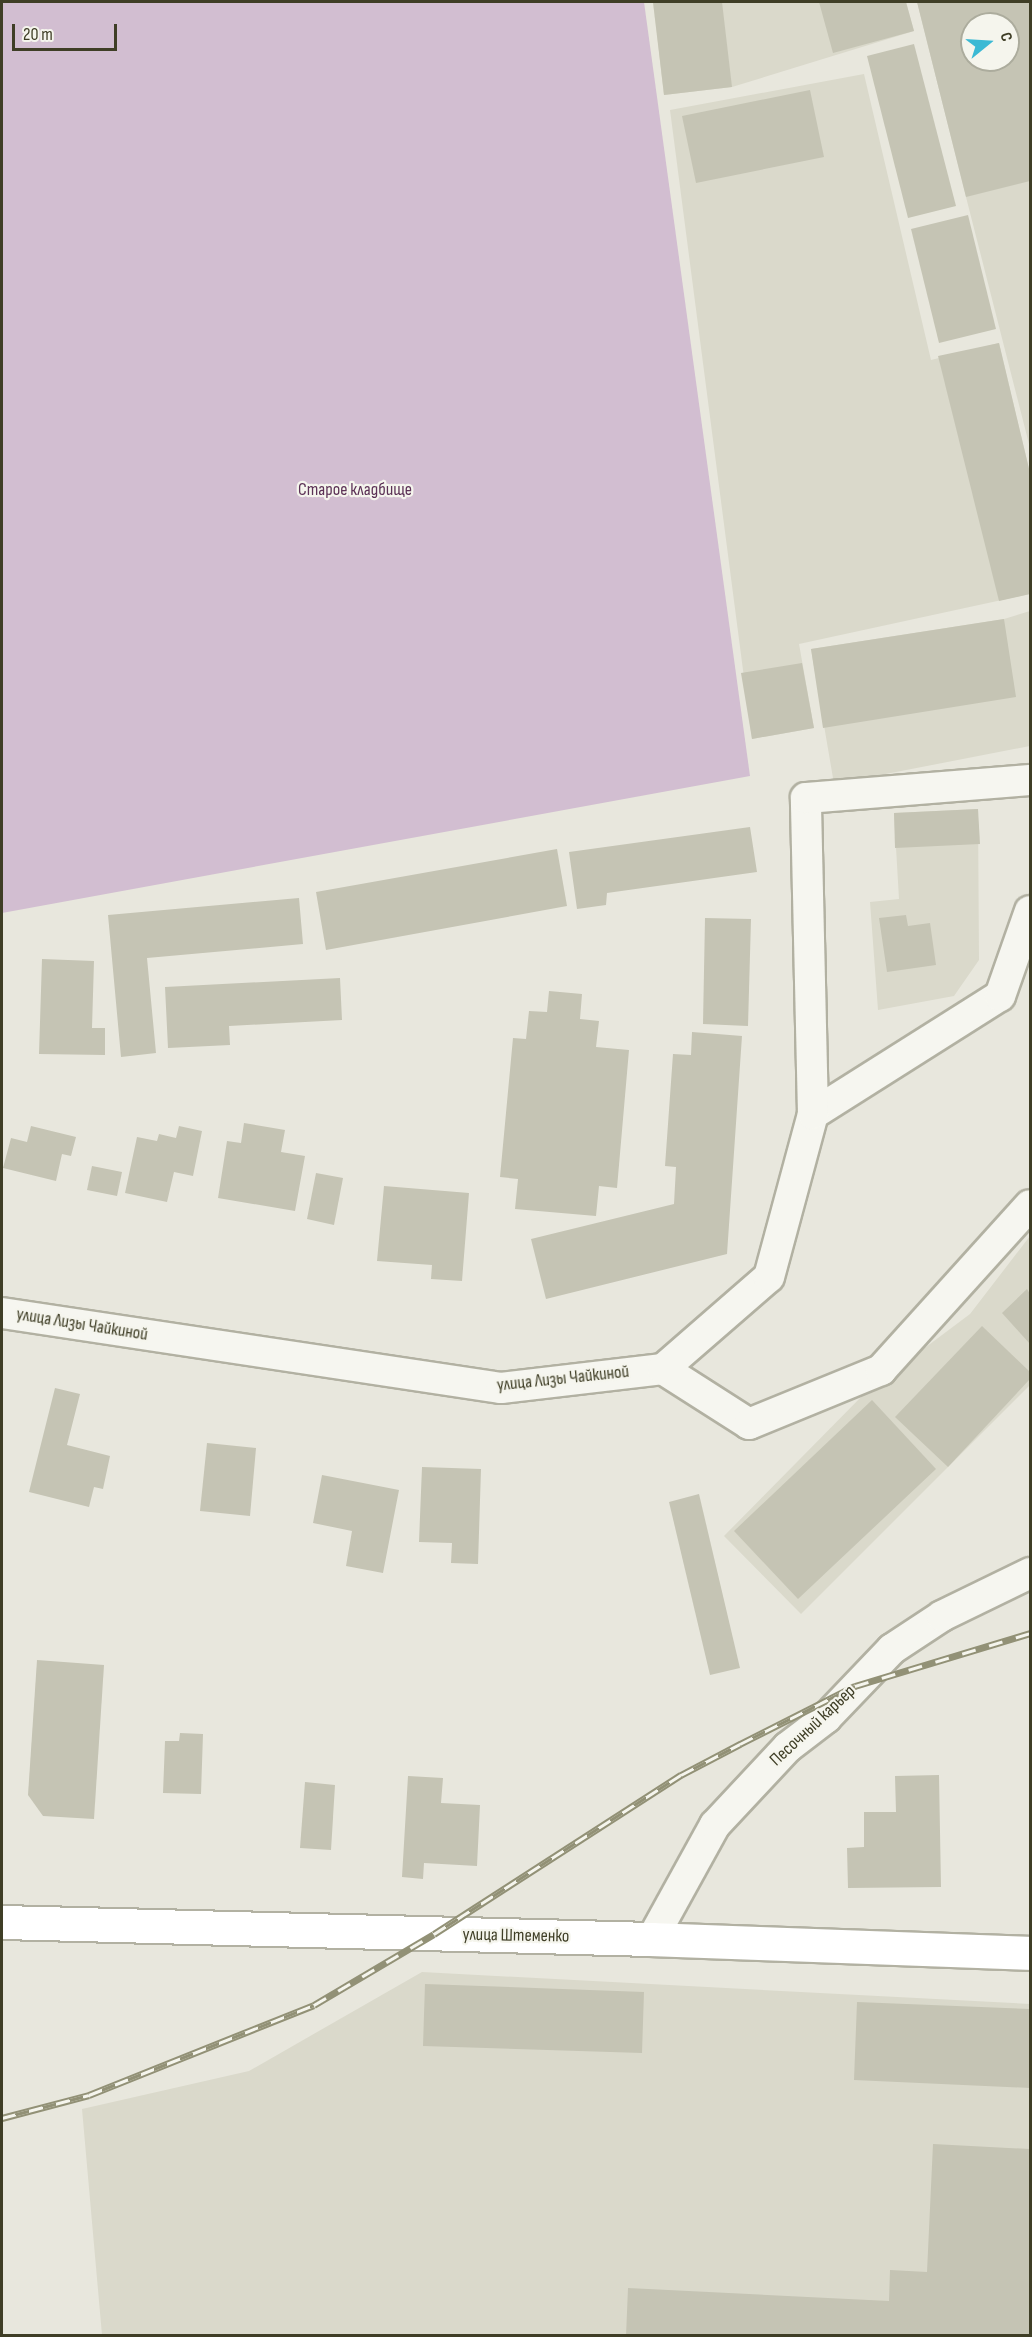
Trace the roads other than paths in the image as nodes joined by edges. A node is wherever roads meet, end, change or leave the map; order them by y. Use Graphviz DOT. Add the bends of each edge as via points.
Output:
graph roads {
  1 [pos="1030,780"];
  2 [pos="1030,911"];
  3 [pos="813,1114"];
  4 [pos="1030,1205"];
  5 [pos="2,1313"];
  6 [pos="663,1369"];
  7 [pos="1030,1574"];
  8 [pos="2,1922"];
  9 [pos="652,1939"];
  10 [pos="1030,1953"];
  1 -- 3 [label="street" via="806,798"];
  2 -- 3 [label="street" via="999,996"];
  3 -- 6 [label="street" via="769,1277"];
  4 -- 6 [label="street" via="881,1370 749,1424"];
  5 -- 6 [label="street, улица Лизы Чайкиной" via="501,1388"];
  7 -- 9 [label="street, Песочный карьер" via="942,1616 892,1649 826,1718 788,1747 715,1825"];
  8 -- 9 [label="main road, улица Штеменко"];
  9 -- 10 [label="main road, улица Штеменко"];
}
